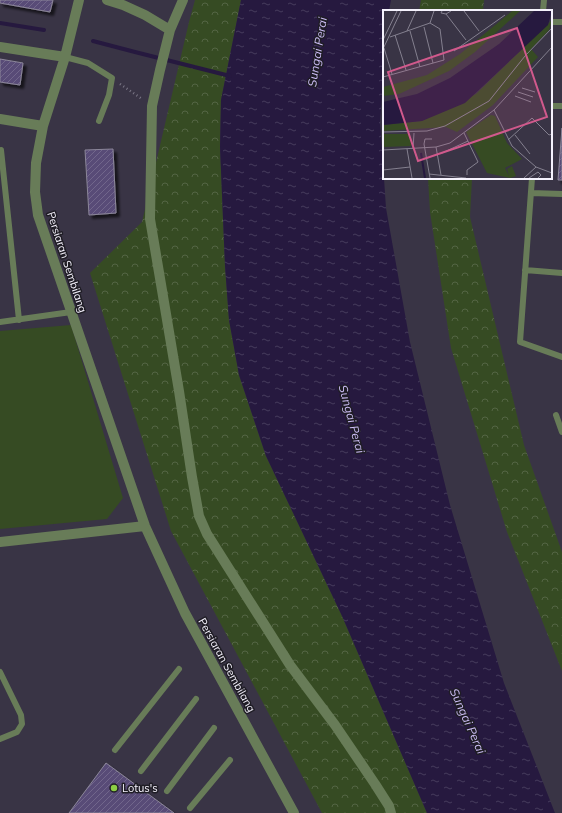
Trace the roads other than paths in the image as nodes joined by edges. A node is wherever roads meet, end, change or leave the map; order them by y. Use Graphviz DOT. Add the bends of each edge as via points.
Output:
graph roads {
  1 [pos="79,0"];
  2 [pos="107,0"];
  3 [pos="183,0"];
  4 [pos="544,0"];
  5 [pos="543,10"];
  6 [pos="170,30"];
  7 [pos="0,47"];
  8 [pos="65,57"];
  9 [pos="0,119"];
  10 [pos="99,121"];
  11 [pos="43,126"];
  12 [pos="1,150"];
  13 [pos="532,179"];
  14 [pos="531,193"];
  15 [pos="562,194"];
  16 [pos="525,270"];
  17 [pos="562,273"];
  18 [pos="71,312"];
  19 [pos="19,320"];
  20 [pos="0,322"];
  21 [pos="562,357"];
  22 [pos="556,415"];
  23 [pos="562,432"];
  24 [pos="144,526"];
  25 [pos="0,542"];
  26 [pos="179,669"];
  27 [pos="0,672"];
  28 [pos="196,699"];
  29 [pos="214,728"];
  30 [pos="0,739"];
  31 [pos="115,750"];
  32 [pos="230,760"];
  33 [pos="142,771"];
  34 [pos="167,791"];
  35 [pos="190,808"];
  36 [pos="294,813"];
  37 [pos="391,813"];
  1 -- 8 [label="street, Persiaran Sembilang"];
  2 -- 6 [label="street" via="145,15"];
  3 -- 6 [label="street"];
  4 -- 5 [label="lane"];
  6 -- 37 [label="street" via="152,106 150,219 199,516 207,534 290,665 376,784"];
  7 -- 8 [label="street"];
  8 -- 10 [label="lane" via="88,63 112,78 110,95"];
  8 -- 11 [label="street, Persiaran Sembilang"];
  9 -- 11 [label="street"];
  11 -- 18 [label="street, Persiaran Sembilang" via="36,163 35,192 38,216"];
  12 -- 19 [label="lane"];
  13 -- 14 [label="lane"];
  14 -- 15 [label="lane"];
  14 -- 16 [label="lane"];
  16 -- 17 [label="lane"];
  16 -- 21 [label="lane" via="520,342"];
  18 -- 19 [label="lane"];
  18 -- 24 [label="street, Persiaran Sembilang"];
  19 -- 20 [label="lane"];
  22 -- 23 [label="lane"];
  24 -- 25 [label="street"];
  24 -- 36 [label="street, Persiaran Sembilang" via="185,613"];
  26 -- 31 [label="lane"];
  27 -- 30 [label="lane" via="21,715 22,724 17,732"];
  28 -- 33 [label="lane"];
  29 -- 34 [label="lane"];
  32 -- 35 [label="lane"];
}
